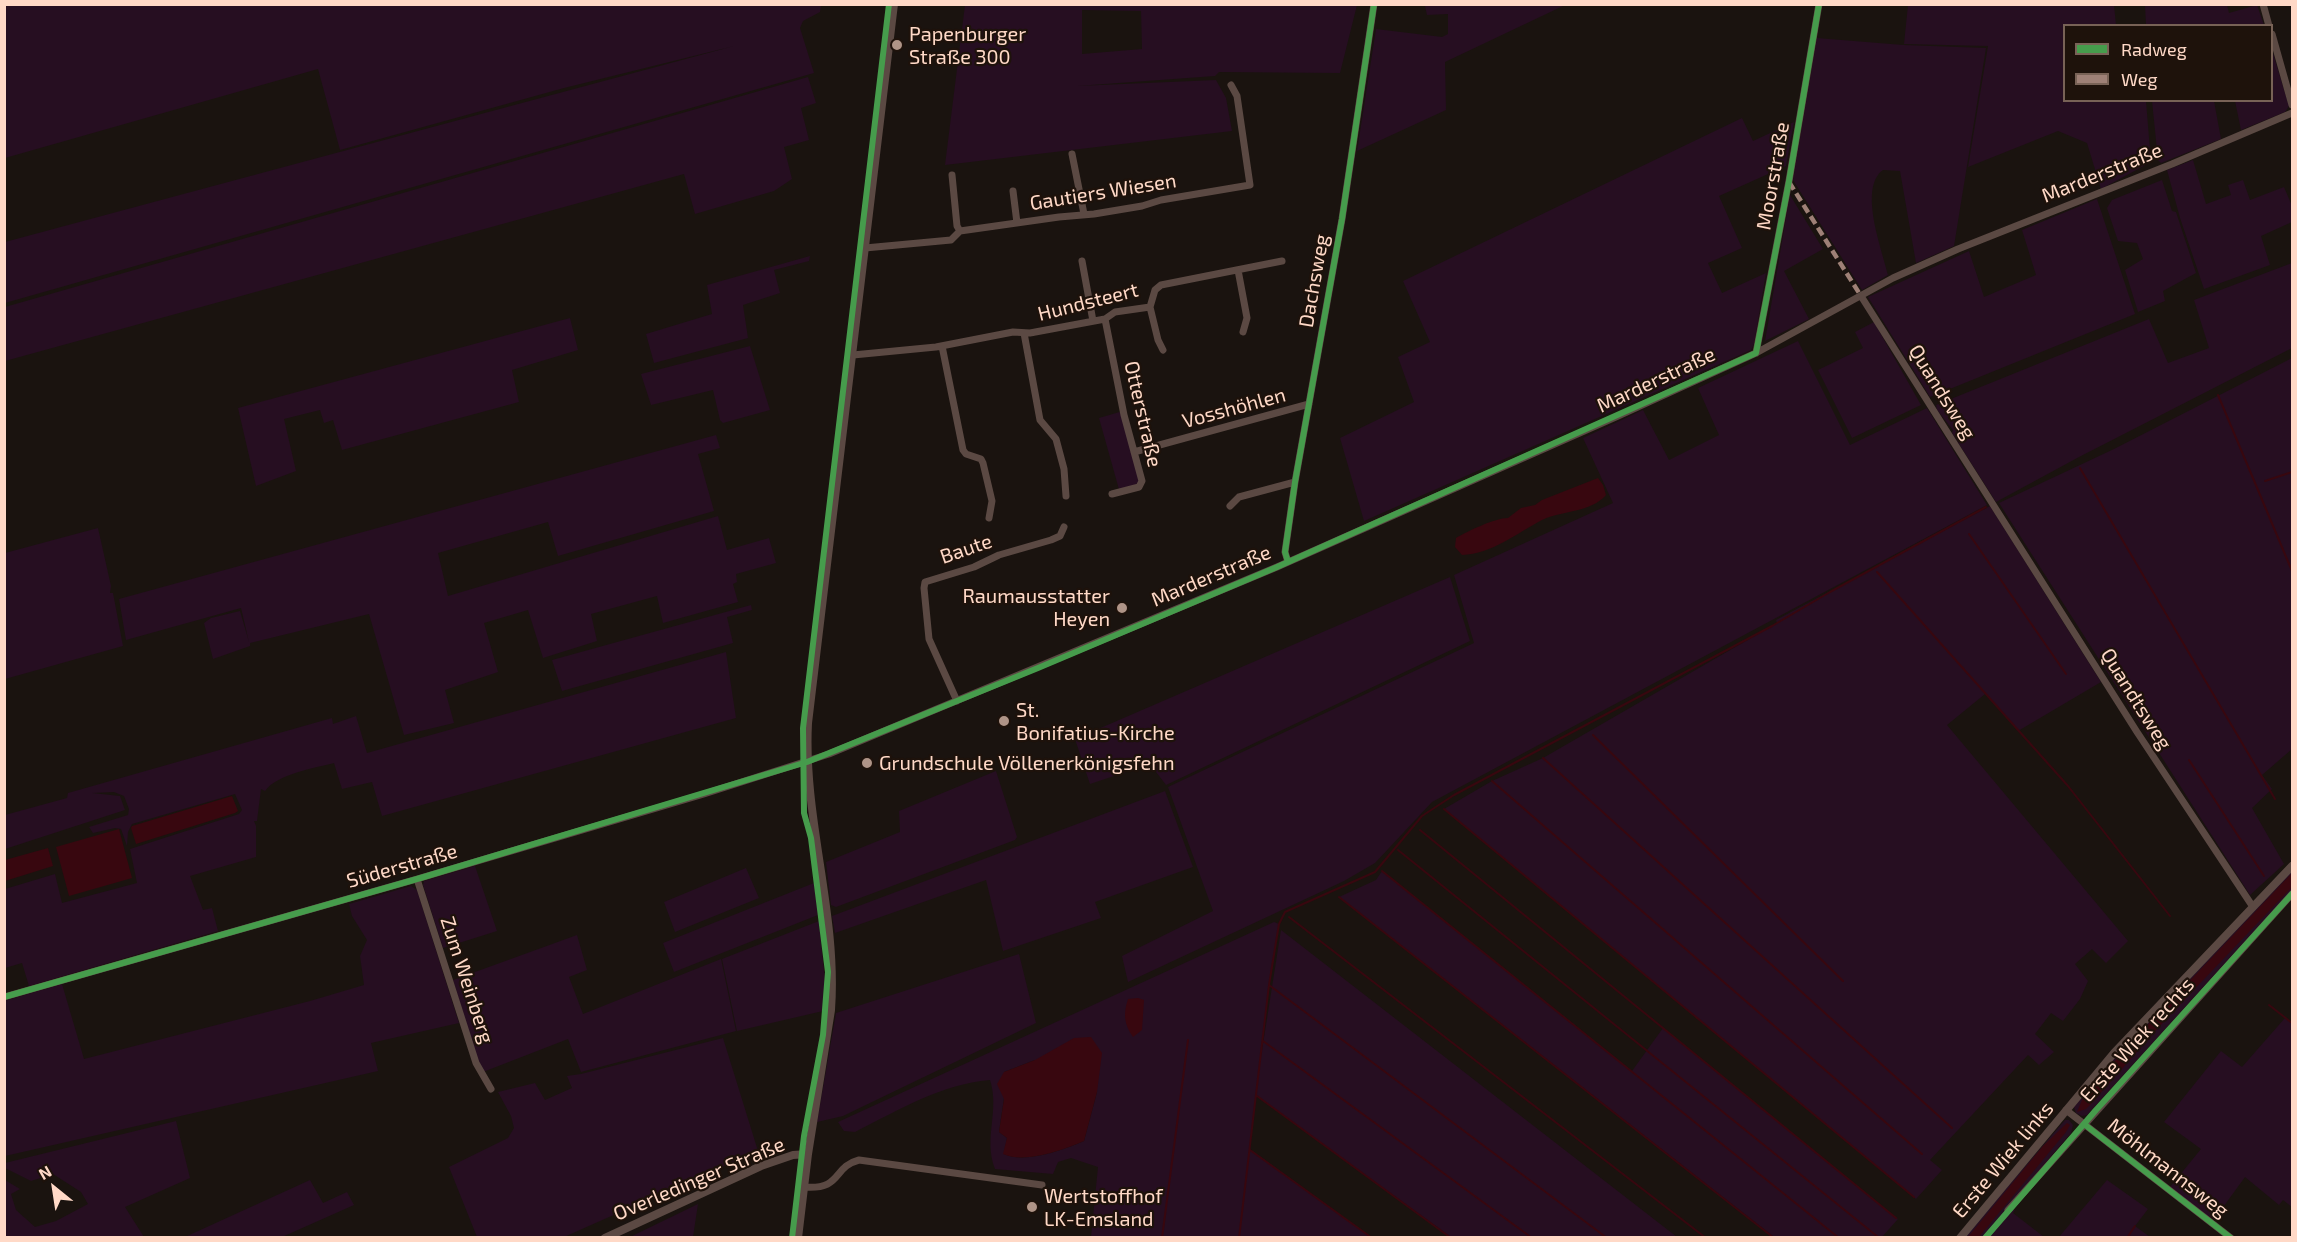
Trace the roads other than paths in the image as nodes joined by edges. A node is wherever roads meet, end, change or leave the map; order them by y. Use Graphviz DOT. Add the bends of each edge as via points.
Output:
graph roads {
  1 [pos="894,4"];
  2 [pos="1374,4"];
  3 [pos="1819,4"];
  4 [pos="2263,4"];
  5 [pos="2268,24"];
  6 [pos="2273,41"];
  7 [pos="1231,85"];
  8 [pos="2292,105"];
  9 [pos="2292,113"];
  10 [pos="1072,154"];
  11 [pos="951,175"];
  12 [pos="1013,191"];
  13 [pos="1084,214"];
  14 [pos="1017,223"];
  15 [pos="960,231"];
  16 [pos="865,248"];
  17 [pos="1082,261"];
  18 [pos="1282,261"];
  19 [pos="1238,270"];
  20 [pos="1861,296"];
  21 [pos="1150,307"];
  22 [pos="1105,319"];
  23 [pos="1093,321"];
  24 [pos="1243,332"];
  25 [pos="1024,333"];
  26 [pos="942,346"];
  27 [pos="1162,350"];
  28 [pos="1756,353"];
  29 [pos="853,355"];
  30 [pos="1309,404"];
  31 [pos="1134,452"];
  32 [pos="1295,482"];
  33 [pos="1112,494"];
  34 [pos="1066,496"];
  35 [pos="1230,506"];
  36 [pos="1995,506"];
  37 [pos="989,518"];
  38 [pos="1064,527"];
  39 [pos="1288,562"];
  40 [pos="957,701"];
  41 [pos="807,762"];
  42 [pos="2292,866"];
  43 [pos="417,879"];
  44 [pos="2292,894"];
  45 [pos="2253,907"];
  46 [pos="4,997"];
  47 [pos="491,1089"];
  48 [pos="2066,1110"];
  49 [pos="2084,1124"];
  50 [pos="808,1154"];
  51 [pos="1042,1185"];
  52 [pos="804,1187"];
  53 [pos="2008,1210"];
  54 [pos="605,1238"];
  55 [pos="798,1238"];
  56 [pos="1960,1238"];
  57 [pos="2231,1238"];
  1 -- 16 [label="street"];
  2 -- 30 [label="street, Dachsweg"];
  3 -- 28 [label="street, Moorstraße"];
  4 -- 5 [label="street"];
  6 -- 8 [label="street"];
  7 -- 13 [label="street, Gautiers Wiesen" via="1237,96 1250,185"];
  9 -- 20 [label="street, Marderstraße" via="1958,249"];
  10 -- 13 [label="street"];
  11 -- 15 [label="street"];
  12 -- 14 [label="street"];
  13 -- 14 [label="street, Gautiers Wiesen"];
  14 -- 15 [label="street, Gautiers Wiesen"];
  15 -- 16 [label="street, Gautiers Wiesen" via="951,240"];
  16 -- 29 [label="street"];
  17 -- 23 [label="street"];
  18 -- 19 [label="street, Hundsteert"];
  19 -- 21 [label="street, Hundsteert" via="1161,285 1155,290"];
  19 -- 24 [label="street" via="1246,318"];
  20 -- 28 [label="street, Marderstraße"];
  20 -- 36 [label="street, Quandsweg"];
  21 -- 22 [label="street, Hundsteert" via="1115,312"];
  21 -- 27 [label="street"];
  22 -- 23 [label="street, Hundsteert"];
  22 -- 31 [label="street, Otterstraße"];
  23 -- 25 [label="street, Hundsteert"];
  25 -- 26 [label="street, Hundsteert"];
  25 -- 34 [label="street" via="1040,420 1056,439"];
  26 -- 29 [label="street, Hundsteert"];
  26 -- 37 [label="street" via="963,450 984,464 992,501"];
  28 -- 39 [label="street, Marderstraße"];
  29 -- 41 [label="street" via="815,653"];
  30 -- 31 [label="street, Vosshöhlen"];
  30 -- 32 [label="street, Dachsweg"];
  31 -- 33 [label="street, Otterstraße" via="1142,484"];
  32 -- 35 [label="street" via="1239,497"];
  32 -- 39 [label="street, Dachsweg" via="1285,552"];
  36 -- 45 [label="street, Quandtsweg"];
  38 -- 40 [label="street, Baute" via="1060,536 1051,540 926,582 928,635"];
  39 -- 40 [label="street, Marderstraße"];
  40 -- 41 [label="street, Marderstraße"];
  41 -- 43 [label="street, Süderstraße"];
  41 -- 50 [label="street" via="832,976 831,1010"];
  42 -- 45 [label="street, Erste Wiek links"];
  43 -- 46 [label="street, Süderstraße"];
  43 -- 47 [label="street, Zum Weinberg" via="476,1063"];
  44 -- 49 [label="street, Erste Wiek rechts"];
  45 -- 48 [label="street, Erste Wiek links" via="2114,1053"];
  48 -- 49 [label="street, Möhlmannsweg"];
  48 -- 56 [label="street, Erste Wiek links"];
  49 -- 53 [label="street, Erste Wiek rechts"];
  49 -- 57 [label="street, Möhlmannsweg"];
  50 -- 52 [label="street"];
  50 -- 54 [label="street, Overledinger Straße" via="761,1166"];
  51 -- 52 [label="street" via="859,1160 851,1162 827,1186"];
  52 -- 55 [label="street"];
}
